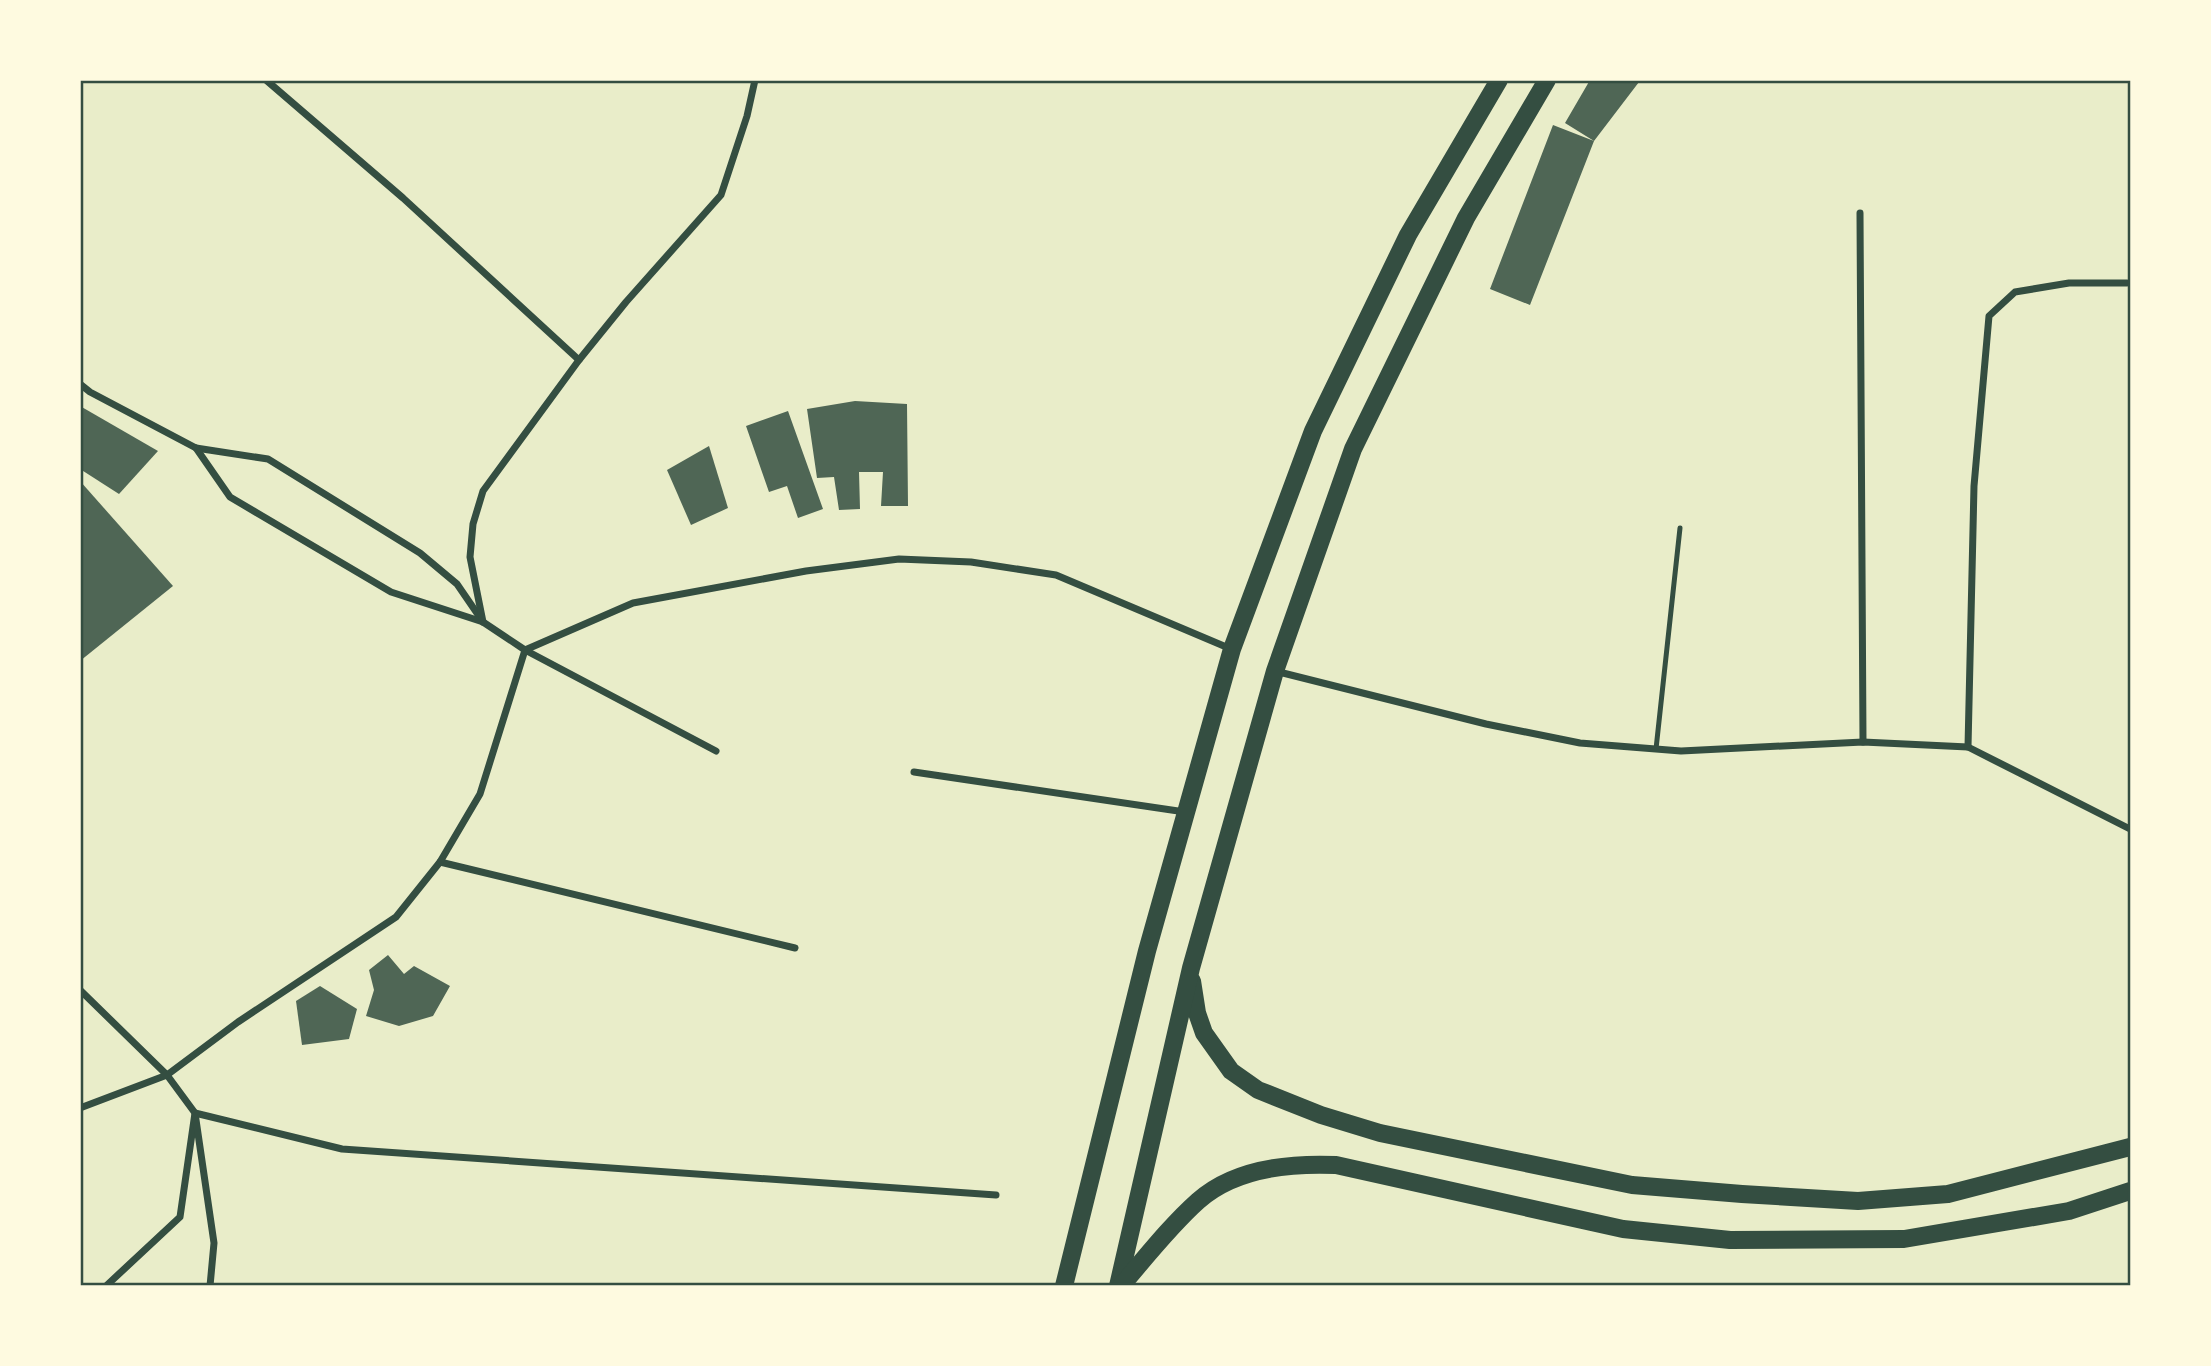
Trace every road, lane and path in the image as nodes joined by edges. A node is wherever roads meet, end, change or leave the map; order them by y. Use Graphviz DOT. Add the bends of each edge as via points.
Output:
graph roads {
  1 [pos="266,80"];
  2 [pos="755,80"];
  3 [pos="1499,80"];
  4 [pos="1547,80"];
  5 [pos="1860,213"];
  6 [pos="2127,283"];
  7 [pos="579,360"];
  8 [pos="80,384"];
  9 [pos="196,448"];
  10 [pos="1680,528"];
  11 [pos="484,622"];
  12 [pos="1232,649"];
  13 [pos="525,650"];
  14 [pos="1275,671"];
  15 [pos="1863,741"];
  16 [pos="1968,747"];
  17 [pos="1656,749"];
  18 [pos="716,751"];
  19 [pos="914,772"];
  20 [pos="1186,813"];
  21 [pos="2130,829"];
  22 [pos="440,862"];
  23 [pos="795,948"];
  24 [pos="1191,968"];
  25 [pos="80,990"];
  26 [pos="167,1075"];
  27 [pos="80,1108"];
  28 [pos="195,1113"];
  29 [pos="2130,1147"];
  30 [pos="2130,1191"];
  31 [pos="996,1195"];
  32 [pos="106,1286"];
  33 [pos="210,1286"];
  34 [pos="1064,1286"];
  35 [pos="1120,1286"];
  1 -- 7 [label="street"];
  2 -- 7 [label="street" via="721,195"];
  3 -- 12 [label="main road" via="1408,236 1313,431"];
  4 -- 14 [label="main road" via="1466,218 1353,449"];
  5 -- 15 [label="street"];
  6 -- 16 [label="street" via="2069,283 2015,292 1989,316 1974,486"];
  7 -- 11 [label="street" via="483,491 470,557"];
  8 -- 9 [label="street"];
  9 -- 11 [label="street" via="230,497 391,592"];
  9 -- 11 [label="street" via="268,459 278,465 420,553 457,584"];
  10 -- 17 [label="lane"];
  11 -- 13 [label="street"];
  12 -- 13 [label="street" via="1056,575 971,562 899,559 633,603"];
  12 -- 20 [label="main road"];
  13 -- 18 [label="street"];
  13 -- 22 [label="street" via="480,794"];
  14 -- 17 [label="street" via="1499,727 1580,743"];
  14 -- 24 [label="main road"];
  15 -- 16 [label="street"];
  15 -- 17 [label="street"];
  16 -- 21 [label="street"];
  19 -- 20 [label="street"];
  20 -- 34 [label="main road"];
  22 -- 23 [label="street"];
  22 -- 26 [label="street" via="396,917"];
  24 -- 29 [label="main road" via="1204,1034 1231,1071 1258,1090 1380,1133 1632,1185 1858,1201 1948,1194"];
  24 -- 35 [label="main road"];
  25 -- 26 [label="street"];
  26 -- 27 [label="street"];
  26 -- 28 [label="street"];
  28 -- 31 [label="street" via="342,1149"];
  28 -- 32 [label="street" via="180,1217"];
  28 -- 33 [label="street" via="214,1243"];
  30 -- 35 [label="main road" via="2069,1211 1904,1239 1730,1240 1623,1229 1336,1165 1300,1163 1255,1172 1200,1199"];
}
